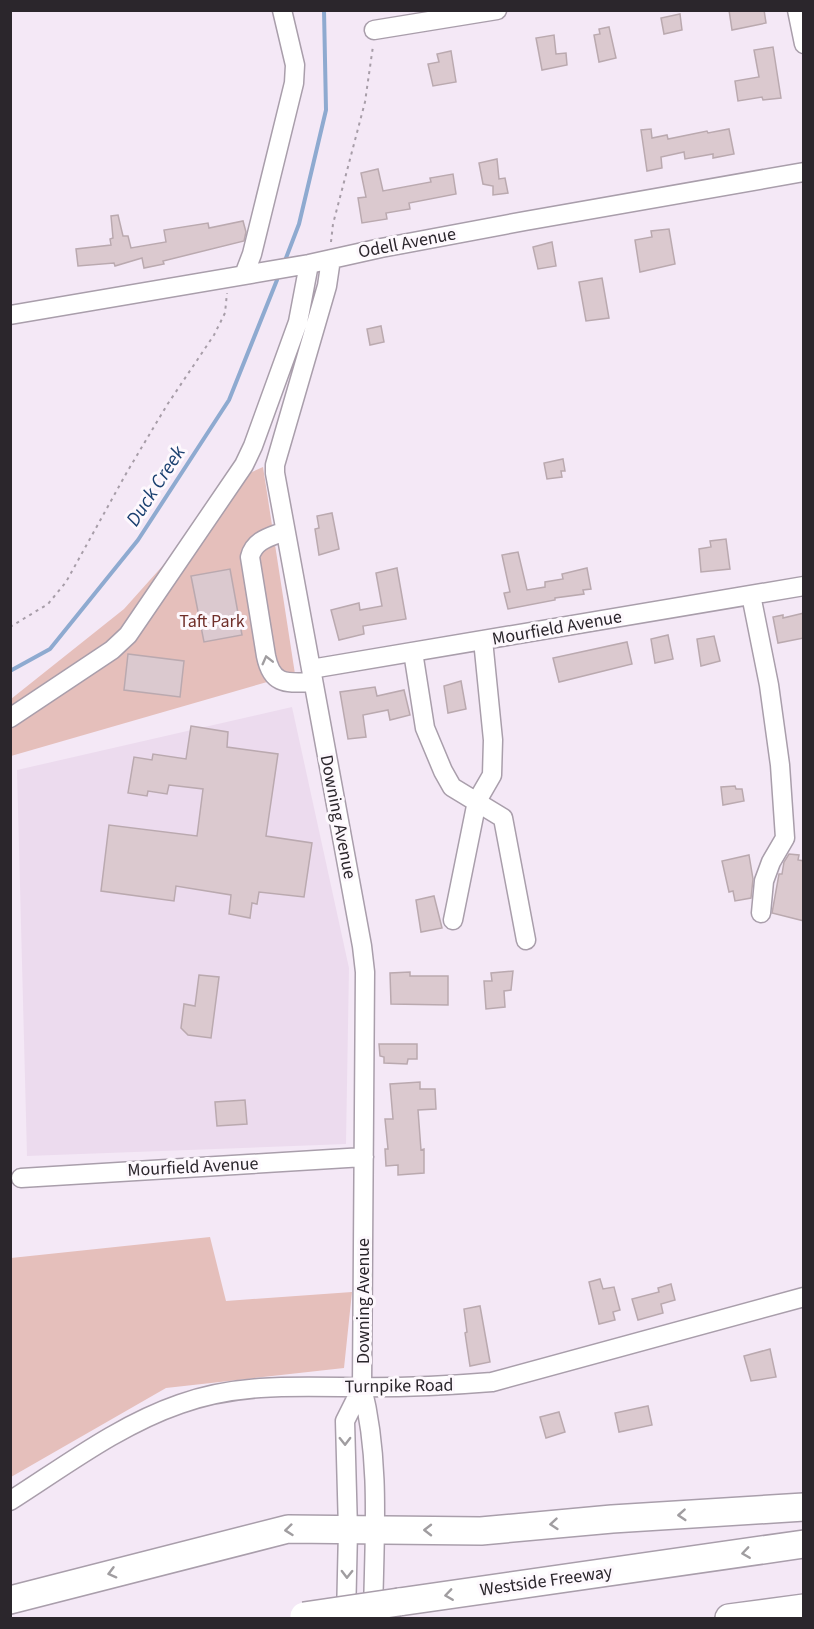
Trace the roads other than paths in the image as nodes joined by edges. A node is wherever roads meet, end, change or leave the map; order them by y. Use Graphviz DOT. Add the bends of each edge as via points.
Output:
graph roads {
  1 [pos="282,10"];
  2 [pos="497,10"];
  3 [pos="797,10"];
  4 [pos="374,30"];
  5 [pos="804,44"];
  6 [pos="804,172"];
  7 [pos="331,259"];
  8 [pos="309,264"];
  9 [pos="236,277"];
  10 [pos="10,315"];
  11 [pos="285,531"];
  12 [pos="804,586"];
  13 [pos="751,595"];
  14 [pos="483,640"];
  15 [pos="413,652"];
  16 [pos="312,676"];
  17 [pos="10,718"];
  18 [pos="477,801"];
  19 [pos="761,913"];
  20 [pos="453,920"];
  21 [pos="526,940"];
  22 [pos="364,1157"];
  23 [pos="21,1178"];
  24 [pos="804,1297"];
  25 [pos="362,1387"];
  26 [pos="10,1501"];
  27 [pos="804,1507"];
  28 [pos="348,1530"];
  29 [pos="375,1530"];
  30 [pos="804,1544"];
  31 [pos="10,1600"];
  32 [pos="804,1608"];
  33 [pos="296,1617"];
  34 [pos="346,1618"];
  35 [pos="373,1618"];
  36 [pos="729,1618"];
  1 -- 9 [label="street" via="295,65 294,83 252,254"];
  2 -- 4 [label="street"];
  3 -- 5 [label="street"];
  6 -- 7 [label="street, Odell Avenue"];
  7 -- 8 [label="street, Odell Avenue"];
  7 -- 11 [label="street, Downing Avenue" via="327,286 275,465"];
  8 -- 9 [label="street, Odell Avenue"];
  8 -- 17 [label="street" via="298,321 244,465 128,635 112,650"];
  9 -- 10 [label="street, Odell Avenue"];
  11 -- 16 [label="street, Downing Avenue"];
  16 -- 11 [label="street, Mourfield Avenue, one-way" via="290,682 273,676 268,668 250,557 258,542"];
  12 -- 13 [label="street, Mourfield Avenue"];
  13 -- 14 [label="street, Mourfield Avenue"];
  13 -- 19 [label="street" via="769,685 785,838 764,881"];
  14 -- 15 [label="street, Mourfield Avenue"];
  14 -- 18 [label="street" via="493,752 492,775"];
  15 -- 16 [label="street, Mourfield Avenue"];
  15 -- 18 [label="street" via="425,728 438,760 452,787"];
  16 -- 22 [label="street, Downing Avenue" via="365,972"];
  18 -- 20 [label="street"];
  18 -- 21 [label="street" via="503,818"];
  22 -- 23 [label="street, Mourfield Avenue"];
  22 -- 25 [label="street, Downing Avenue"];
  24 -- 25 [label="street, Turnpike Road" via="492,1382"];
  25 -- 26 [label="street, Turnpike Road" via="277,1386 230,1391 181,1404 135,1423"];
  25 -- 28 [label="street, Downing Avenue, one-way" via="345,1421"];
  25 -- 29 [label="street, Downing Avenue" via="369,1417"];
  27 -- 29 [label="highway, one-way" via="481,1531"];
  28 -- 29 [label="highway"];
  28 -- 31 [label="highway, one-way" via="288,1529"];
  28 -- 34 [label="street, Downing Avenue, one-way"];
  29 -- 35 [label="street, Downing Avenue"];
  30 -- 33 [label="highway, Westside Freeway, one-way, bridge"];
  32 -- 36 [label="highway"];
}
